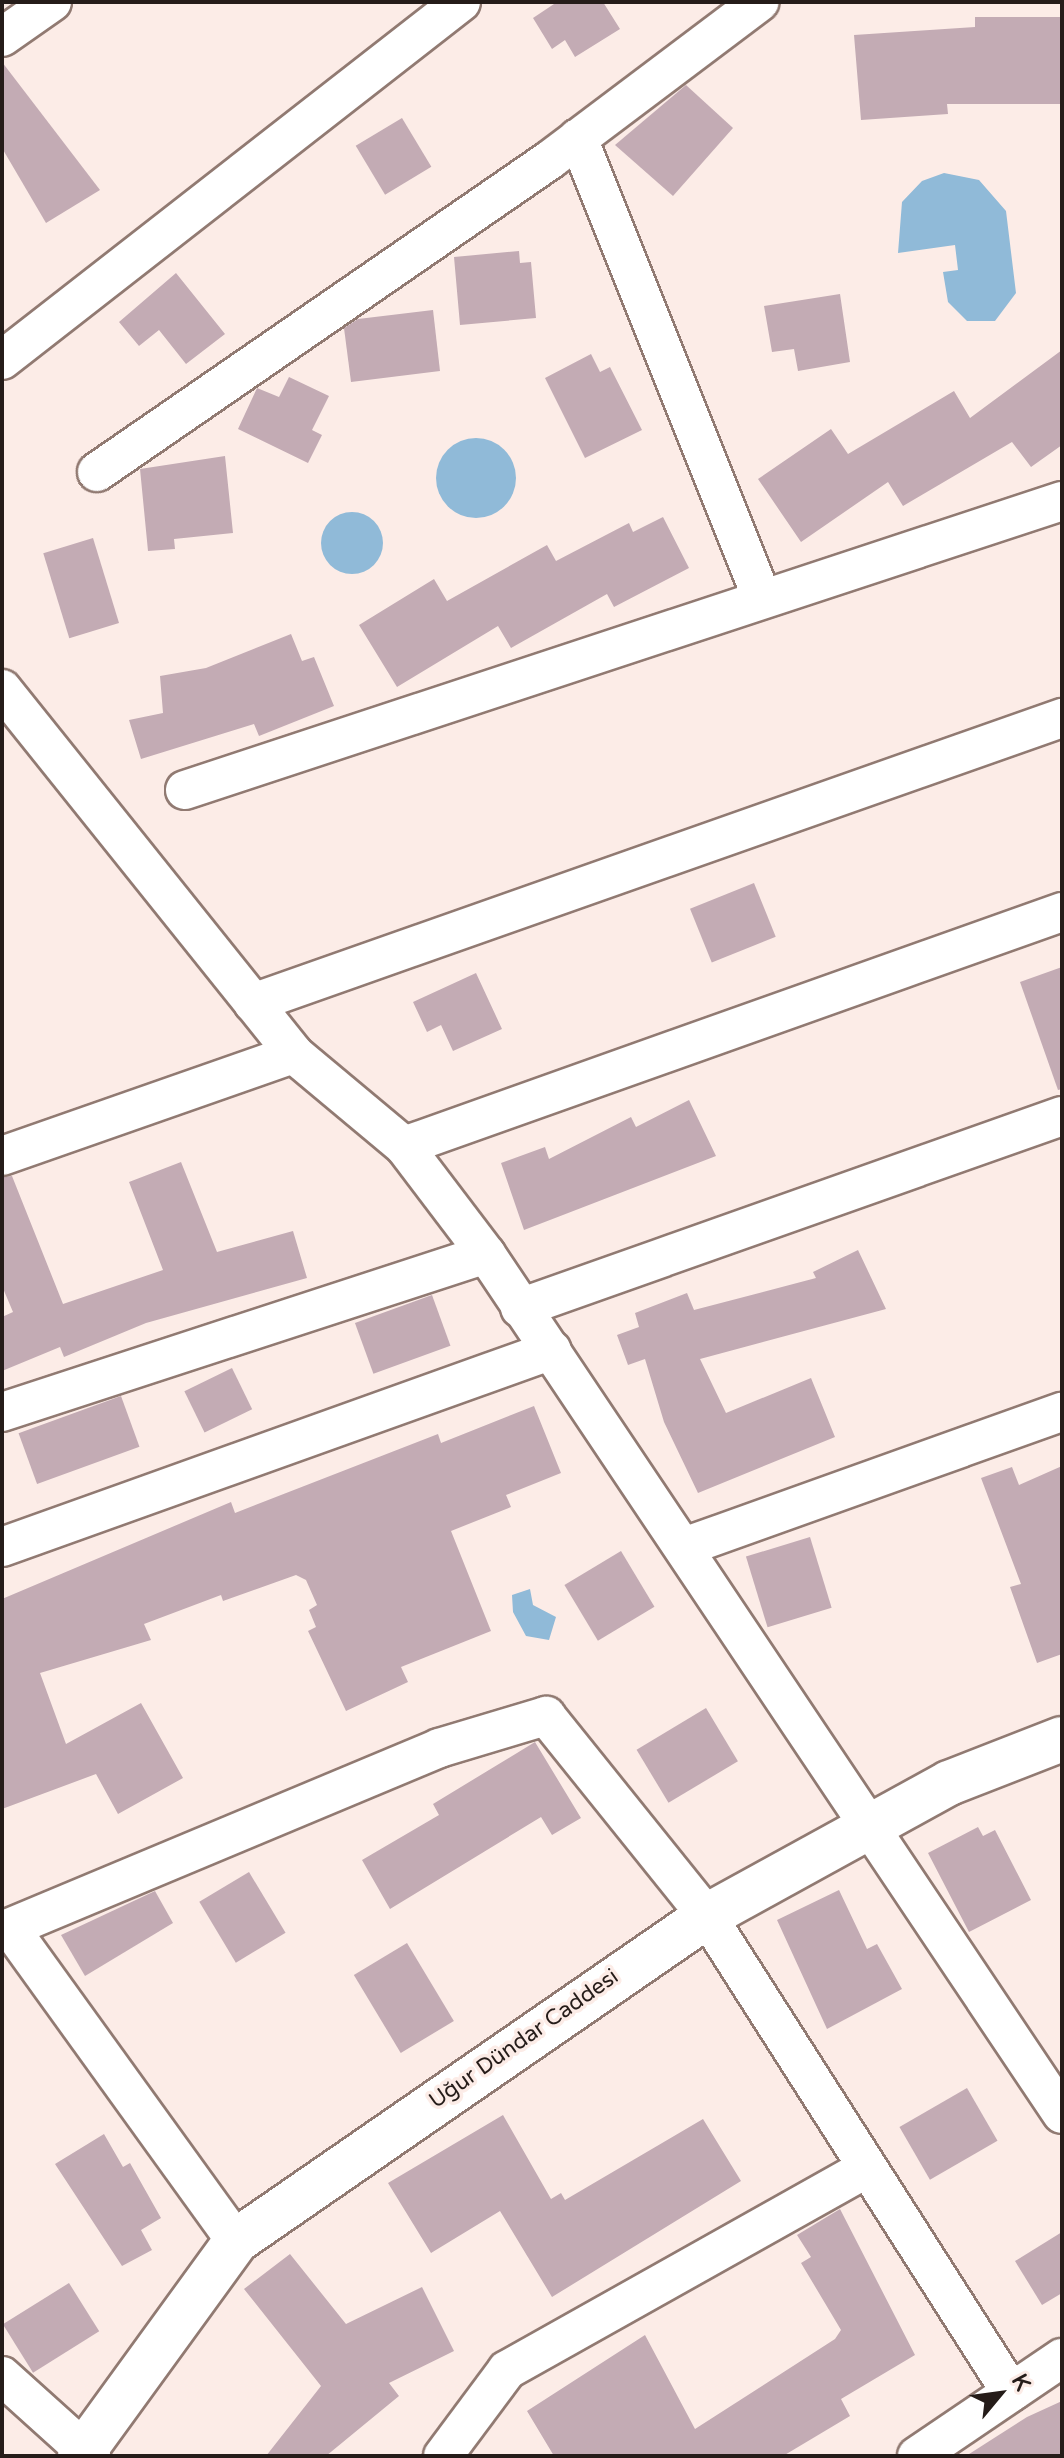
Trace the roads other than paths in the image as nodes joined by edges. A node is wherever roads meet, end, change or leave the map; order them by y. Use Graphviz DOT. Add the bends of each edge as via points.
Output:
graph roads {
  1 [pos="52,2"];
  2 [pos="461,2"];
  3 [pos="759,2"];
  4 [pos="2,37"];
  5 [pos="578,138"];
  6 [pos="2,360"];
  7 [pos="97,472"];
  8 [pos="1062,501"];
  9 [pos="762,598"];
  10 [pos="2,689"];
  11 [pos="1062,718"];
  12 [pos="185,790"];
  13 [pos="1062,912"];
  14 [pos="253,1003"];
  15 [pos="294,1054"];
  16 [pos="1062,1116"];
  17 [pos="404,1146"];
  18 [pos="2,1156"];
  19 [pos="486,1254"];
  20 [pos="520,1308"];
  21 [pos="552,1350"];
  22 [pos="2,1412"];
  23 [pos="1062,1412"];
  24 [pos="2,1547"];
  25 [pos="684,1547"];
  26 [pos="1062,1739"];
  27 [pos="866,1828"];
  28 [pos="707,1916"];
  29 [pos="6,1929"];
  30 [pos="1056,2099"];
  31 [pos="867,2168"];
  32 [pos="236,2241"];
  33 [pos="1062,2358"];
  34 [pos="2,2376"];
  35 [pos="1011,2392"];
  36 [pos="84,2455"];
  37 [pos="443,2456"];
  38 [pos="917,2456"];
  1 -- 4 [label="street"];
  2 -- 6 [label="street"];
  3 -- 5 [label="street"];
  5 -- 7 [label="street"];
  5 -- 9 [label="street"];
  8 -- 9 [label="street"];
  9 -- 12 [label="street"];
  10 -- 14 [label="street"];
  11 -- 14 [label="street"];
  13 -- 17 [label="street"];
  14 -- 15 [label="street"];
  15 -- 17 [label="street"];
  15 -- 18 [label="street"];
  16 -- 20 [label="street"];
  17 -- 19 [label="street"];
  19 -- 20 [label="street"];
  19 -- 22 [label="street"];
  20 -- 21 [label="street"];
  21 -- 24 [label="street"];
  21 -- 25 [label="street"];
  23 -- 25 [label="street"];
  25 -- 27 [label="street"];
  26 -- 27 [label="street, Uğur Dündar Caddesi" via="949,1783"];
  27 -- 28 [label="street, Uğur Dündar Caddesi"];
  27 -- 30 [label="street"];
  28 -- 29 [label="street" via="546,1716 439,1748"];
  28 -- 31 [label="street"];
  28 -- 32 [label="street, Uğur Dündar Caddesi"];
  29 -- 32 [label="street"];
  31 -- 35 [label="street"];
  31 -- 37 [label="street" via="507,2370"];
  32 -- 36 [label="street, Uğur Dündar Caddesi"];
  33 -- 35 [label="street"];
  34 -- 36 [label="street"];
  35 -- 38 [label="street"];
}
